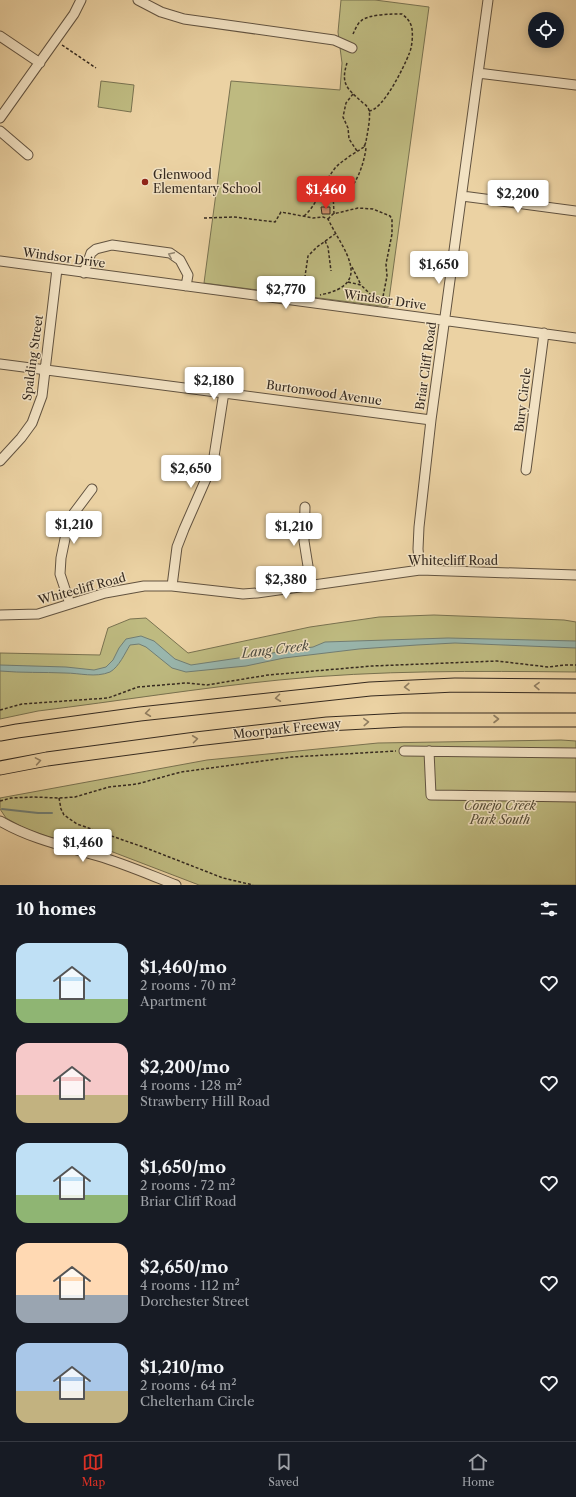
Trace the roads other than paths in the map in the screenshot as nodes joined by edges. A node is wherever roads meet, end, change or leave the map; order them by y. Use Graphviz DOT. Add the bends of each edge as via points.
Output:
graph roads {
  1 [pos="81,0"];
  2 [pos="138,0"];
  3 [pos="488,0"];
  4 [pos="0,36"];
  5 [pos="352,48"];
  6 [pos="40,63"];
  7 [pos="478,73"];
  8 [pos="576,85"];
  9 [pos="0,118"];
  10 [pos="0,132"];
  11 [pos="28,156"];
  12 [pos="462,196"];
  13 [pos="576,211"];
  14 [pos="0,261"];
  15 [pos="57,269"];
  16 [pos="84,273"];
  17 [pos="186,286"];
  18 [pos="445,320"];
  19 [pos="544,333"];
  20 [pos="576,338"];
  21 [pos="0,364"];
  22 [pos="44,369"];
  23 [pos="224,392"];
  24 [pos="431,420"];
  25 [pos="0,461"];
  26 [pos="526,470"];
  27 [pos="92,489"];
  28 [pos="305,507"];
  29 [pos="420,570"];
  30 [pos="576,575"];
  31 [pos="312,585"];
  32 [pos="172,586"];
  33 [pos="70,604"];
  34 [pos="0,615"];
  35 [pos="576,686"];
  36 [pos="576,721"];
  37 [pos="0,734"];
  38 [pos="404,751"];
  39 [pos="429,751"];
  40 [pos="576,753"];
  41 [pos="0,768"];
  42 [pos="576,797"];
  43 [pos="0,821"];
  44 [pos="176,885"];
  1 -- 6 [label="street"];
  2 -- 5 [label="street" via="161,12 184,19 334,40"];
  3 -- 7 [label="street, Briar Cliff Road"];
  4 -- 6 [label="street"];
  6 -- 9 [label="street"];
  7 -- 8 [label="street"];
  7 -- 12 [label="street, Briar Cliff Road"];
  10 -- 11 [label="street"];
  12 -- 13 [label="street"];
  12 -- 18 [label="street, Briar Cliff Road"];
  14 -- 15 [label="street, Windsor Drive"];
  15 -- 16 [label="street, Windsor Drive"];
  15 -- 22 [label="street, Spalding Street"];
  16 -- 17 [label="street, Windsor Drive"];
  17 -- 16 [label="street, one-way" via="188,275 180,260 170,253 112,245 91,253"];
  17 -- 18 [label="street, Windsor Drive"];
  18 -- 19 [label="street, Windsor Drive"];
  18 -- 24 [label="street, Briar Cliff Road"];
  19 -- 20 [label="street, Windsor Drive"];
  19 -- 26 [label="street, Bury Circle"];
  21 -- 22 [label="street, Burtonwood Avenue"];
  22 -- 23 [label="street, Burtonwood Avenue"];
  22 -- 25 [label="street, Spalding Street" via="42,396 32,423"];
  23 -- 24 [label="street, Burtonwood Avenue"];
  23 -- 32 [label="street" via="213,463 177,547"];
  24 -- 29 [label="street, Briar Cliff Road" via="419,527"];
  27 -- 33 [label="street" via="74,513 61,558 60,574"];
  28 -- 31 [label="street" via="304,541"];
  29 -- 30 [label="street, Whitecliff Road"];
  29 -- 31 [label="street, Whitecliff Road"];
  31 -- 32 [label="street, Whitecliff Road" via="257,594"];
  32 -- 33 [label="street, Whitecliff Road" via="127,588"];
  33 -- 34 [label="street, Whitecliff Road" via="38,614"];
  35 -- 37 [label="highway, one-way" via="455,685 370,689 140,714"];
  41 -- 36 [label="highway, Moorpark Freeway, one-way" via="196,739 327,724 403,720"];
  38 -- 39 [label="street"];
  39 -- 40 [label="street"];
  39 -- 42 [label="street" via="432,795"];
  43 -- 44 [label="street" via="52,844 114,861"];
}
